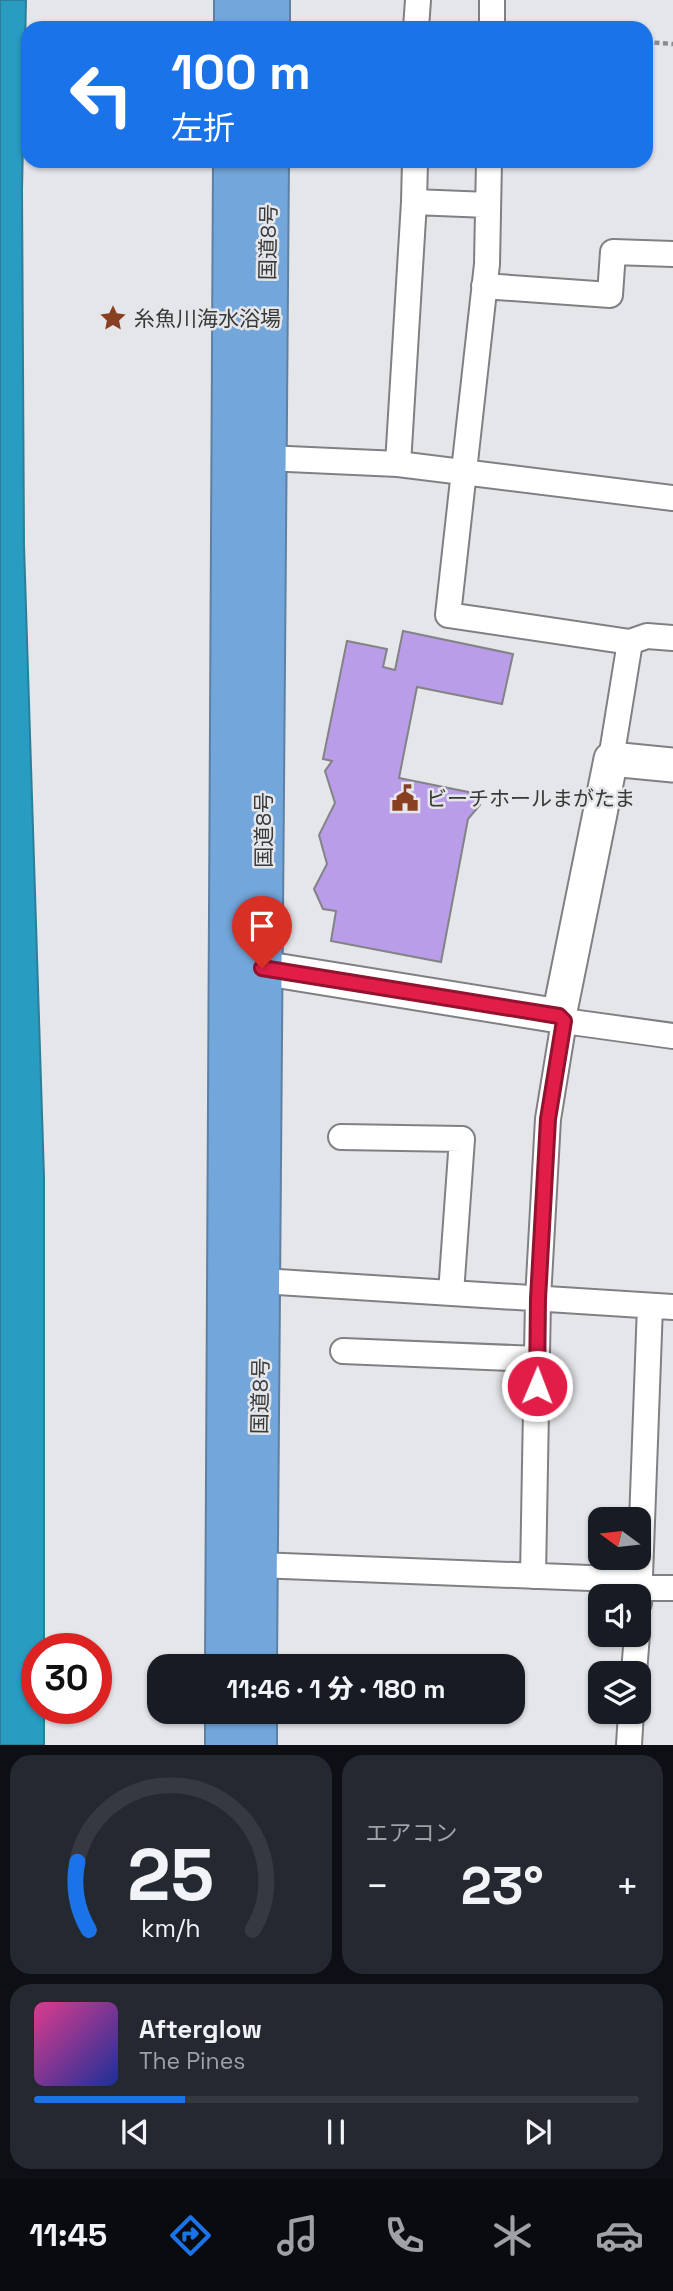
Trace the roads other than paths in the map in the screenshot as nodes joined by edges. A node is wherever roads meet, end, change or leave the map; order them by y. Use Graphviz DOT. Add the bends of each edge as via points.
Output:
graph roads {
  1 [pos="234,0"];
  2 [pos="270,0"];
  3 [pos="418,0"];
  4 [pos="492,0"];
  5 [pos="234,21"];
  6 [pos="270,21"];
  7 [pos="416,21"];
  8 [pos="492,21"];
  9 [pos="233,168"];
  10 [pos="269,168"];
  11 [pos="415,168"];
  12 [pos="489,168"];
  13 [pos="414,202"];
  14 [pos="488,205"];
  15 [pos="673,254"];
  16 [pos="484,286"];
  17 [pos="266,458"];
  18 [pos="398,464"];
  19 [pos="465,473"];
  20 [pos="673,498"];
  21 [pos="673,638"];
  22 [pos="630,642"];
  23 [pos="611,759"];
  24 [pos="673,765"];
  25 [pos="262,968"];
  26 [pos="562,1019"];
  27 [pos="673,1036"];
  28 [pos="341,1137"];
  29 [pos="261,1281"];
  30 [pos="451,1293"];
  31 [pos="538,1299"];
  32 [pos="662,1307"];
  33 [pos="343,1351"];
  34 [pos="537,1359"];
  35 [pos="258,1565"];
  36 [pos="533,1576"];
  37 [pos="590,1584"];
  38 [pos="641,1584"];
  39 [pos="673,1588"];
  40 [pos="651,1590"];
  41 [pos="225,1654"];
  42 [pos="257,1654"];
  43 [pos="225,1724"];
  44 [pos="257,1724"];
  45 [pos="630,1724"];
  46 [pos="225,1745"];
  47 [pos="257,1745"];
  48 [pos="629,1745"];
  1 -- 5 [label="highway"];
  2 -- 6 [label="highway"];
  3 -- 7 [label="street"];
  4 -- 8 [label="street"];
  9 -- 41 [label="highway, 国道8号"];
  10 -- 17 [label="highway, 国道8号"];
  11 -- 13 [label="street"];
  12 -- 14 [label="street"];
  13 -- 14 [label="street"];
  13 -- 18 [label="street"];
  14 -- 16 [label="street"];
  15 -- 16 [label="street" via="613,252 610,295"];
  16 -- 19 [label="street"];
  17 -- 18 [label="street"];
  17 -- 25 [label="highway, 国道8号"];
  18 -- 19 [label="street"];
  19 -- 20 [label="street"];
  19 -- 22 [label="street" via="448,615"];
  21 -- 22 [label="street" via="647,636"];
  22 -- 23 [label="street"];
  23 -- 24 [label="street"];
  23 -- 26 [label="street"];
  25 -- 26 [label="street"];
  25 -- 29 [label="highway, 国道8号"];
  26 -- 27 [label="street"];
  26 -- 31 [label="street" via="548,1119"];
  28 -- 30 [label="street" via="462,1139"];
  29 -- 30 [label="street"];
  29 -- 35 [label="highway, 国道8号"];
  30 -- 31 [label="street"];
  31 -- 32 [label="street"];
  31 -- 34 [label="street"];
  32 -- 38 [label="street"];
  33 -- 34 [label="street"];
  34 -- 36 [label="street"];
  35 -- 36 [label="street"];
  35 -- 42 [label="highway, 国道8号"];
  36 -- 37 [label="street"];
  39 -- 40 [label="street"];
  43 -- 46 [label="highway"];
  44 -- 47 [label="highway"];
  45 -- 48 [label="street"];
}
